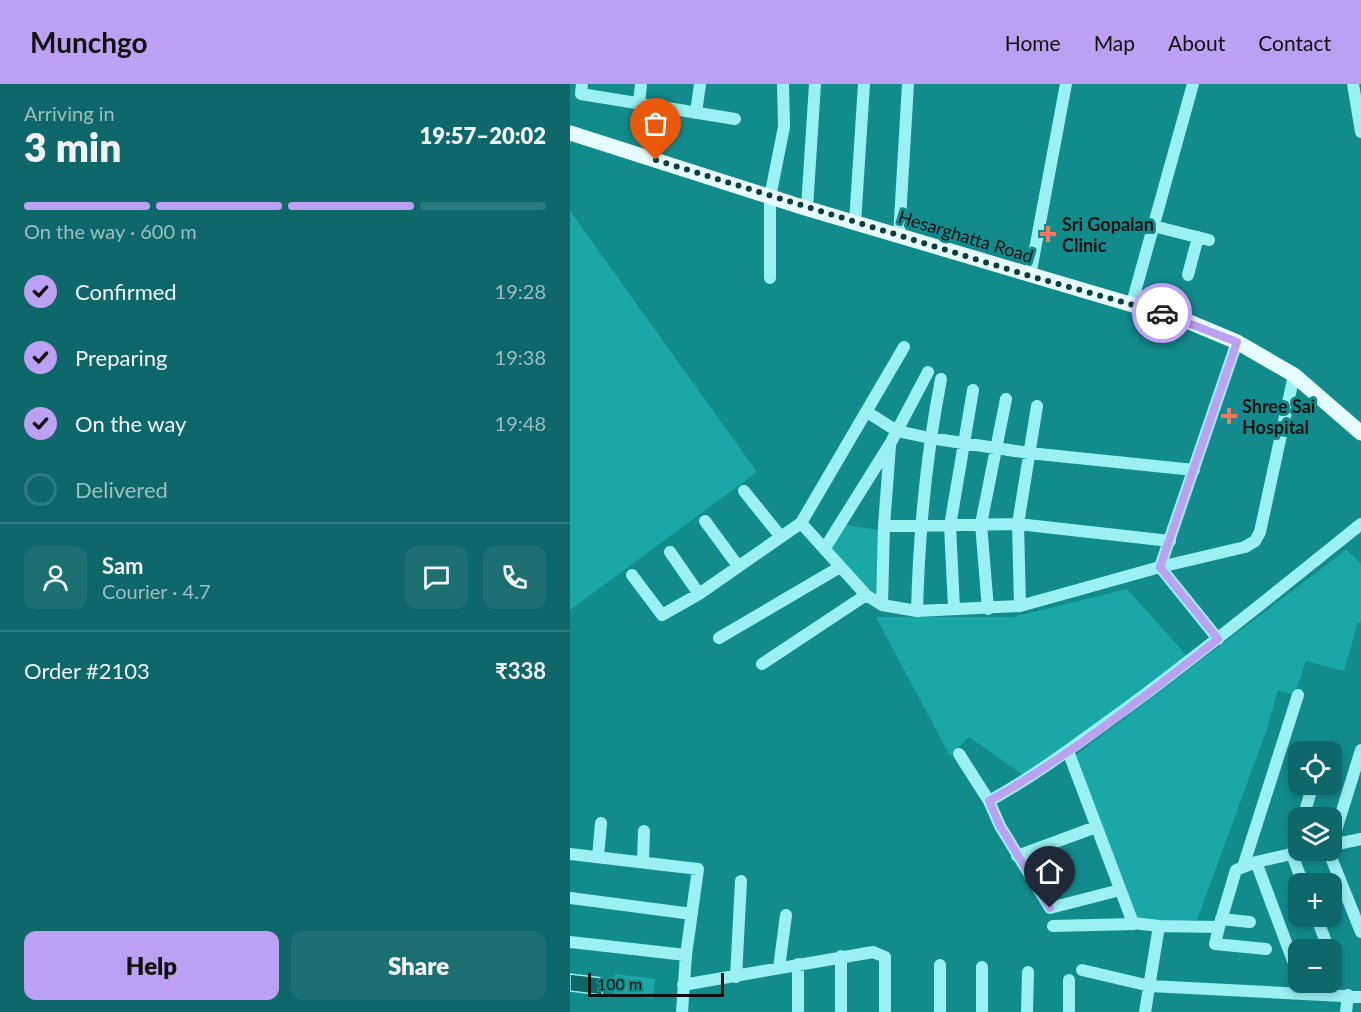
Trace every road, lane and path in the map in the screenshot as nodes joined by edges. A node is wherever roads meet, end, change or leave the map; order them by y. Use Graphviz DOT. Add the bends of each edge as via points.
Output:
graph roads {
  1 [pos="641,84"];
  2 [pos="700,84"];
  3 [pos="783,84"];
  4 [pos="815,84"];
  5 [pos="864,84"];
  6 [pos="908,84"];
  7 [pos="1066,84"];
  8 [pos="1192,84"];
  9 [pos="1353,84"];
  10 [pos="578,90"];
  11 [pos="639,104"];
  12 [pos="696,114"];
  13 [pos="735,119"];
  14 [pos="1361,132"];
  15 [pos="570,133"];
  16 [pos="770,196"];
  17 [pos="807,208"];
  18 [pos="855,223"];
  19 [pos="1153,226"];
  20 [pos="898,236"];
  21 [pos="1188,275"];
  22 [pos="1030,276"];
  23 [pos="770,278"];
  24 [pos="1132,303"];
  25 [pos="1237,342"];
  26 [pos="904,347"];
  27 [pos="928,372"];
  28 [pos="1294,375"];
  29 [pos="941,380"];
  30 [pos="973,390"];
  31 [pos="1006,399"];
  32 [pos="1037,406"];
  33 [pos="867,412"];
  34 [pos="897,431"];
  35 [pos="1361,433"];
  36 [pos="930,438"];
  37 [pos="962,443"];
  38 [pos="890,444"];
  39 [pos="996,448"];
  40 [pos="1029,453"];
  41 [pos="1194,470"];
  42 [pos="744,491"];
  43 [pos="705,521"];
  44 [pos="801,523"];
  45 [pos="981,524"];
  46 [pos="1018,524"];
  47 [pos="1361,524"];
  48 [pos="919,525"];
  49 [pos="884,526"];
  50 [pos="950,526"];
  51 [pos="781,537"];
  52 [pos="1170,541"];
  53 [pos="825,548"];
  54 [pos="670,552"];
  55 [pos="738,566"];
  56 [pos="840,567"];
  57 [pos="1160,567"];
  58 [pos="632,576"];
  59 [pos="699,594"];
  60 [pos="866,595"];
  61 [pos="882,605"];
  62 [pos="1020,606"];
  63 [pos="954,608"];
  64 [pos="988,609"];
  65 [pos="917,611"];
  66 [pos="719,638"];
  67 [pos="1218,639"];
  68 [pos="762,664"];
  69 [pos="1298,695"];
  70 [pos="1361,750"];
  71 [pos="1068,751"];
  72 [pos="959,754"];
  73 [pos="989,801"];
  74 [pos="1342,812"];
  75 [pos="602,823"];
  76 [pos="1096,827"];
  77 [pos="645,831"];
  78 [pos="1361,839"];
  79 [pos="1342,842"];
  80 [pos="570,854"];
  81 [pos="1288,855"];
  82 [pos="1017,856"];
  83 [pos="598,857"];
  84 [pos="643,861"];
  85 [pos="1332,861"];
  86 [pos="1256,862"];
  87 [pos="1243,867"];
  88 [pos="741,881"];
  89 [pos="1120,890"];
  90 [pos="570,898"];
  91 [pos="692,914"];
  92 [pos="786,915"];
  93 [pos="1250,922"];
  94 [pos="1220,923"];
  95 [pos="1134,924"];
  96 [pos="1053,926"];
  97 [pos="1159,926"];
  98 [pos="1361,932"];
  99 [pos="570,942"];
  100 [pos="1288,948"];
  101 [pos="1266,949"];
  102 [pos="686,955"];
  103 [pos="841,956"];
  104 [pos="798,964"];
  105 [pos="940,964"];
  106 [pos="982,967"];
  107 [pos="779,968"];
  108 [pos="1082,970"];
  109 [pos="1028,972"];
  110 [pos="736,976"];
  111 [pos="1069,980"];
  112 [pos="683,985"];
  113 [pos="1150,986"];
  114 [pos="1348,995"];
  115 [pos="1361,998"];
  116 [pos="681,1012"];
  117 [pos="798,1012"];
  118 [pos="842,1012"];
  119 [pos="885,1012"];
  120 [pos="940,1012"];
  121 [pos="982,1012"];
  122 [pos="1027,1012"];
  123 [pos="1069,1012"];
  124 [pos="1145,1012"];
  125 [pos="1346,1012"];
  1 -- 11 [label="street"];
  2 -- 12 [label="street"];
  3 -- 16 [label="street" via="784,127"];
  4 -- 17 [label="street"];
  5 -- 18 [label="street"];
  6 -- 20 [label="street"];
  7 -- 22 [label="street"];
  8 -- 19 [label="street"];
  9 -- 14 [label="street"];
  10 -- 11 [label="street"];
  11 -- 12 [label="street"];
  12 -- 13 [label="street"];
  15 -- 16 [label="main road, Hesarghatta Road"];
  16 -- 17 [label="main road, Hesarghatta Road"];
  16 -- 23 [label="street"];
  17 -- 18 [label="main road, Hesarghatta Road"];
  18 -- 20 [label="main road, Hesarghatta Road"];
  19 -- 21 [label="street" via="1204,238"];
  19 -- 24 [label="street"];
  20 -- 22 [label="main road, Hesarghatta Road"];
  22 -- 24 [label="main road, Hesarghatta Road"];
  24 -- 25 [label="main road, Hesarghatta Road"];
  25 -- 28 [label="main road, Hesarghatta Road"];
  25 -- 41 [label="street"];
  26 -- 33 [label="street"];
  27 -- 34 [label="street"];
  28 -- 35 [label="main road, Hesarghatta Road"];
  28 -- 57 [label="street" via="1255,541 1245,547"];
  29 -- 36 [label="street"];
  30 -- 37 [label="street"];
  31 -- 39 [label="street"];
  32 -- 40 [label="street"];
  33 -- 34 [label="street"];
  33 -- 44 [label="street"];
  34 -- 36 [label="street"];
  34 -- 38 [label="street"];
  36 -- 37 [label="street"];
  36 -- 48 [label="street"];
  37 -- 39 [label="street"];
  37 -- 50 [label="street"];
  38 -- 49 [label="street"];
  38 -- 53 [label="street"];
  39 -- 40 [label="street"];
  39 -- 45 [label="street"];
  40 -- 41 [label="street"];
  40 -- 46 [label="street"];
  41 -- 52 [label="street"];
  42 -- 51 [label="street"];
  43 -- 55 [label="street"];
  44 -- 51 [label="street"];
  44 -- 53 [label="street"];
  45 -- 46 [label="street"];
  45 -- 50 [label="street"];
  45 -- 64 [label="street"];
  46 -- 52 [label="street"];
  46 -- 62 [label="street"];
  47 -- 67 [label="street"];
  48 -- 49 [label="street"];
  48 -- 50 [label="street"];
  48 -- 65 [label="street"];
  49 -- 61 [label="street"];
  50 -- 63 [label="street"];
  51 -- 55 [label="street"];
  52 -- 57 [label="street"];
  53 -- 56 [label="street"];
  54 -- 59 [label="street"];
  55 -- 59 [label="street"];
  56 -- 60 [label="street"];
  56 -- 66 [label="street"];
  57 -- 62 [label="street"];
  57 -- 67 [label="street"];
  58 -- 59 [label="street" via="662,615"];
  60 -- 61 [label="street"];
  60 -- 68 [label="street"];
  61 -- 65 [label="street"];
  62 -- 64 [label="street"];
  63 -- 64 [label="street"];
  63 -- 65 [label="street"];
  67 -- 71 [label="street"];
  69 -- 87 [label="street"];
  70 -- 74 [label="street"];
  71 -- 73 [label="street"];
  71 -- 76 [label="street"];
  72 -- 73 [label="street"];
  73 -- 82 [label="street"];
  75 -- 83 [label="street"];
  76 -- 82 [label="street"];
  76 -- 89 [label="street"];
  77 -- 84 [label="street"];
  78 -- 79 [label="street"];
  80 -- 83 [label="street"];
  81 -- 86 [label="street"];
  82 -- 89 [label="street" via="1050,908"];
  83 -- 84 [label="street"];
  84 -- 91 [label="street" via="696,867 699,871"];
  85 -- 98 [label="street"];
  86 -- 87 [label="street"];
  86 -- 100 [label="street"];
  87 -- 94 [label="street" via="1233,875"];
  88 -- 110 [label="street"];
  89 -- 95 [label="street"];
  90 -- 91 [label="street"];
  91 -- 102 [label="street"];
  92 -- 107 [label="street"];
  93 -- 94 [label="street"];
  94 -- 97 [label="street"];
  94 -- 101 [label="street" via="1215,944"];
  95 -- 96 [label="street"];
  95 -- 97 [label="street"];
  97 -- 113 [label="street"];
  99 -- 102 [label="street"];
  102 -- 112 [label="street"];
  103 -- 104 [label="street"];
  103 -- 118 [label="street"];
  103 -- 119 [label="street" via="873,952 885,957"];
  104 -- 107 [label="street"];
  104 -- 117 [label="street"];
  105 -- 120 [label="street"];
  106 -- 121 [label="street"];
  107 -- 110 [label="street"];
  108 -- 113 [label="street"];
  109 -- 122 [label="street"];
  110 -- 112 [label="street"];
  111 -- 123 [label="street"];
  112 -- 116 [label="street"];
  113 -- 114 [label="street"];
  113 -- 124 [label="street"];
  114 -- 115 [label="street"];
  114 -- 125 [label="street"];
}
